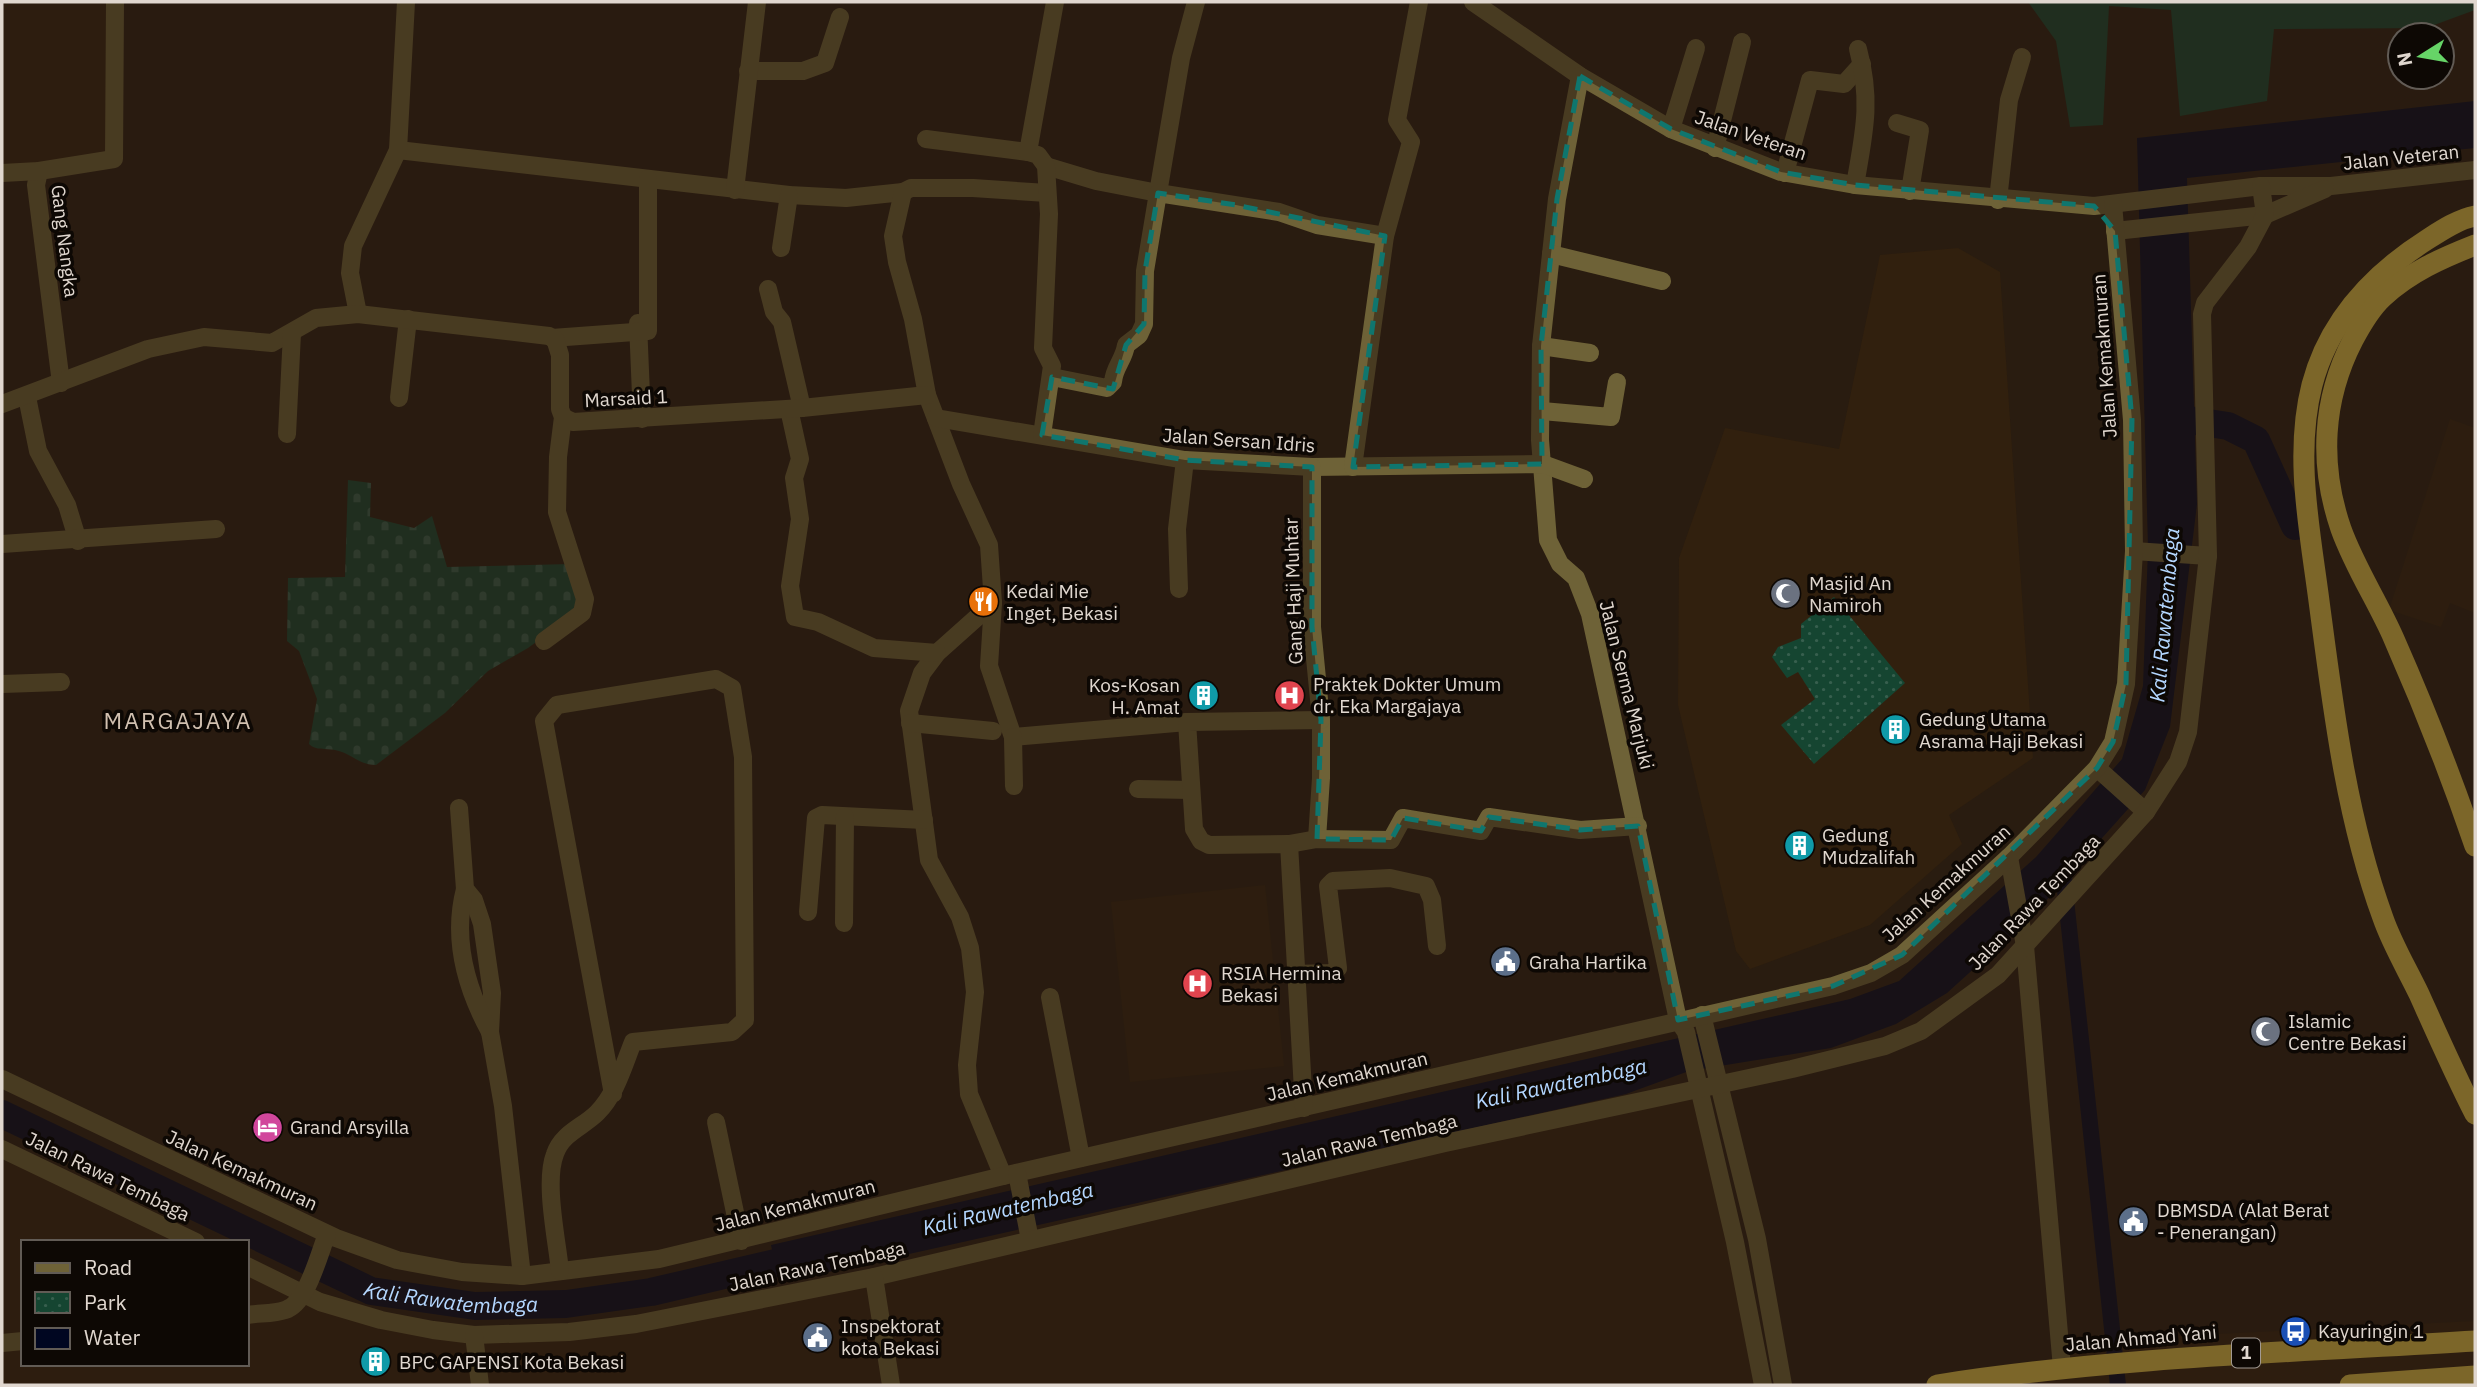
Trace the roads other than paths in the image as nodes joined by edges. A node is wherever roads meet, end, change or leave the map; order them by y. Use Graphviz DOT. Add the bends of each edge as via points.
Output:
graph roads {
  1 [pos="115,2"];
  2 [pos="406,2"];
  3 [pos="757,2"];
  4 [pos="1055,2"];
  5 [pos="1196,2"];
  6 [pos="1419,2"];
  7 [pos="1473,2"];
  8 [pos="840,17"];
  9 [pos="1742,42"];
  10 [pos="1696,48"];
  11 [pos="2022,57"];
  12 [pos="748,71"];
  13 [pos="1580,76"];
  14 [pos="1897,123"];
  15 [pos="1671,128"];
  16 [pos="926,139"];
  17 [pos="1715,148"];
  18 [pos="398,150"];
  19 [pos="1028,152"];
  20 [pos="1046,166"];
  21 [pos="2475,170"];
  22 [pos="39,171"];
  23 [pos="2,173"];
  24 [pos="1785,173"];
  25 [pos="648,179"];
  26 [pos="1855,185"];
  27 [pos="2331,186"];
  28 [pos="2253,187"];
  29 [pos="735,190"];
  30 [pos="1910,191"];
  31 [pos="903,192"];
  32 [pos="1048,193"];
  33 [pos="1158,193"];
  34 [pos="789,195"];
  35 [pos="2003,200"];
  36 [pos="2113,204"];
  37 [pos="2094,206"];
  38 [pos="2257,216"];
  39 [pos="2475,216"];
  40 [pos="2115,231"];
  41 [pos="1385,236"];
  42 [pos="2475,246"];
  43 [pos="781,248"];
  44 [pos="1551,254"];
  45 [pos="1662,281"];
  46 [pos="768,289"];
  47 [pos="358,314"];
  48 [pos="408,319"];
  49 [pos="638,324"];
  50 [pos="292,333"];
  51 [pos="552,338"];
  52 [pos="1541,346"];
  53 [pos="1590,353"];
  54 [pos="1052,377"];
  55 [pos="1617,382"];
  56 [pos="61,383"];
  57 [pos="927,395"];
  58 [pos="27,397"];
  59 [pos="399,398"];
  60 [pos="2,404"];
  61 [pos="795,408"];
  62 [pos="1542,411"];
  63 [pos="563,417"];
  64 [pos="936,418"];
  65 [pos="642,419"];
  66 [pos="287,434"];
  67 [pos="1042,435"];
  68 [pos="1185,460"];
  69 [pos="1543,464"];
  70 [pos="1312,467"];
  71 [pos="1353,467"];
  72 [pos="1584,479"];
  73 [pos="216,529"];
  74 [pos="78,541"];
  75 [pos="2,544"];
  76 [pos="2137,551"];
  77 [pos="2205,556"];
  78 [pos="1180,589"];
  79 [pos="993,603"];
  80 [pos="544,641"];
  81 [pos="937,653"];
  82 [pos="61,682"];
  83 [pos="2,684"];
  84 [pos="1321,719"];
  85 [pos="911,723"];
  86 [pos="1187,723"];
  87 [pos="993,731"];
  88 [pos="1013,737"];
  89 [pos="2102,772"];
  90 [pos="1014,786"];
  91 [pos="1138,789"];
  92 [pos="1192,790"];
  93 [pos="458,808"];
  94 [pos="2143,810"];
  95 [pos="845,817"];
  96 [pos="924,820"];
  97 [pos="1638,826"];
  98 [pos="1317,839"];
  99 [pos="1289,844"];
  100 [pos="2475,846"];
  101 [pos="2011,865"];
  102 [pos="808,912"];
  103 [pos="844,923"];
  104 [pos="2024,939"];
  105 [pos="1437,946"];
  106 [pos="1296,974"];
  107 [pos="1050,997"];
  108 [pos="1703,1022"];
  109 [pos="1682,1026"];
  110 [pos="1716,1077"];
  111 [pos="2,1079"];
  112 [pos="1697,1080"];
  113 [pos="613,1094"];
  114 [pos="1304,1108"];
  115 [pos="2475,1114"];
  116 [pos="716,1122"];
  117 [pos="2,1149"];
  118 [pos="1082,1158"];
  119 [pos="1013,1176"];
  120 [pos="1029,1235"];
  121 [pos="325,1239"];
  122 [pos="192,1240"];
  123 [pos="741,1241"];
  124 [pos="1761,1259"];
  125 [pos="1739,1263"];
  126 [pos="248,1266"];
  127 [pos="560,1271"];
  128 [pos="522,1276"];
  129 [pos="874,1277"];
  130 [pos="305,1291"];
  131 [pos="248,1315"];
  132 [pos="474,1335"];
  133 [pos="21,1341"];
  134 [pos="2475,1341"];
  135 [pos="2,1343"];
  136 [pos="2062,1368"];
  137 [pos="2475,1376"];
  138 [pos="480,1385"];
  139 [pos="891,1385"];
  140 [pos="1763,1385"];
  141 [pos="1783,1385"];
  142 [pos="1937,1385"];
  143 [pos="2350,1385"];
  1 -- 22 [label="street, Gang Nangka" via="114,159"];
  2 -- 18 [label="street"];
  3 -- 12 [label="street"];
  4 -- 19 [label="street"];
  5 -- 33 [label="street"];
  6 -- 41 [label="street" via="1398,120 1411,142"];
  7 -- 13 [label="street, Jalan Veteran"];
  8 -- 12 [label="street" via="825,63 803,71"];
  9 -- 17 [label="street"];
  10 -- 15 [label="street"];
  11 -- 35 [label="street" via="2010,100"];
  12 -- 29 [label="street"];
  13 -- 15 [label="street, Jalan Veteran"];
  13 -- 44 [label="street, Jalan Serma Marjuki"];
  14 -- 30 [label="street" via="1920,131"];
  15 -- 17 [label="street, Jalan Veteran"];
  16 -- 19 [label="street"];
  17 -- 24 [label="street, Jalan Veteran"];
  18 -- 25 [label="street"];
  18 -- 47 [label="street" via="353,246 350,273"];
  19 -- 20 [label="street" via="1038,155"];
  20 -- 32 [label="street"];
  20 -- 33 [label="street"];
  21 -- 27 [label="street, Jalan Veteran"];
  22 -- 23 [label="street"];
  22 -- 56 [label="street, Gang Nangka" via="36,185"];
  24 -- 26 [label="street, Jalan Veteran"];
  24 -- 26 [label="street" via="1810,80 1844,84 1860,57 1867,98"];
  25 -- 29 [label="street"];
  25 -- 49 [label="street" via="648,331"];
  26 -- 30 [label="street, Jalan Veteran"];
  27 -- 28 [label="street, Jalan Veteran"];
  27 -- 38 [label="street, Jalan Veteran"];
  28 -- 36 [label="street, Jalan Veteran"];
  28 -- 38 [label="street"];
  29 -- 34 [label="street"];
  30 -- 35 [label="street, Jalan Veteran"];
  31 -- 32 [label="street" via="911,188 973,188"];
  31 -- 34 [label="street" via="846,198"];
  31 -- 57 [label="street" via="893,236"];
  32 -- 54 [label="street" via="1043,348"];
  33 -- 41 [label="street" via="1279,212 1317,225"];
  33 -- 54 [label="street" via="1145,271 1144,324 1126,345 1113,382 1107,387"];
  34 -- 43 [label="street"];
  35 -- 37 [label="street, Jalan Veteran"];
  36 -- 37 [label="street, Jalan Veteran"];
  36 -- 40 [label="street, Jalan Kemakmuran"];
  37 -- 40 [label="street"];
  38 -- 40 [label="street, Jalan Veteran"];
  38 -- 77 [label="street, Jalan Rawa Tembaga" via="2248,247 2205,303 2202,314"];
  39 -- 115 [label="highway" via="2439,232 2396,260 2344,315 2313,384 2305,475 2331,688 2360,840 2383,919"];
  40 -- 76 [label="street, Jalan Kemakmuran" via="2132,420"];
  41 -- 71 [label="street"];
  42 -- 100 [label="highway" via="2413,273 2382,298 2361,326 2332,390 2326,446 2333,502 2353,557 2394,638"];
  44 -- 45 [label="street"];
  44 -- 52 [label="street, Jalan Serma Marjuki"];
  46 -- 61 [label="street" via="782,322"];
  47 -- 48 [label="street"];
  47 -- 50 [label="street" via="309,320"];
  48 -- 51 [label="street"];
  48 -- 59 [label="street"];
  49 -- 51 [label="street"];
  49 -- 65 [label="street"];
  50 -- 56 [label="street" via="264,344 193,338 124,356"];
  50 -- 66 [label="street"];
  51 -- 63 [label="street, Marsaid 1" via="560,355"];
  52 -- 53 [label="street"];
  52 -- 62 [label="street, Jalan Serma Marjuki"];
  54 -- 67 [label="street"];
  55 -- 62 [label="street" via="1609,418"];
  56 -- 58 [label="street"];
  57 -- 61 [label="street, Marsaid 1"];
  57 -- 64 [label="street"];
  58 -- 60 [label="street"];
  58 -- 74 [label="street" via="38,451 67,505"];
  61 -- 65 [label="street, Marsaid 1"];
  61 -- 81 [label="street" via="800,459 794,478 800,519 790,586 795,617 818,622 874,648"];
  62 -- 69 [label="street, Jalan Serma Marjuki"];
  63 -- 65 [label="street, Marsaid 1" via="573,422"];
  63 -- 80 [label="street" via="557,512 585,598 582,613"];
  64 -- 67 [label="street, Jalan Sersan Idris"];
  64 -- 79 [label="street" via="989,545"];
  67 -- 68 [label="street, Jalan Sersan Idris"];
  68 -- 70 [label="street, Jalan Sersan Idris"];
  68 -- 78 [label="street" via="1177,529"];
  69 -- 71 [label="street, Jalan Sersan Idris"];
  69 -- 72 [label="street"];
  69 -- 97 [label="street, Jalan Serma Marjuki" via="1548,540 1560,564 1576,578 1591,614"];
  70 -- 71 [label="street, Jalan Sersan Idris"];
  70 -- 84 [label="street, Gang Haji Muhtar" via="1312,627"];
  73 -- 74 [label="street"];
  74 -- 75 [label="street"];
  76 -- 77 [label="street"];
  76 -- 89 [label="street, Jalan Kemakmuran" via="2126,684"];
  77 -- 94 [label="street, Jalan Rawa Tembaga" via="2188,732 2178,762"];
  79 -- 81 [label="street"];
  79 -- 88 [label="street" via="989,666"];
  81 -- 85 [label="street" via="914,692"];
  82 -- 83 [label="street"];
  84 -- 86 [label="street"];
  84 -- 98 [label="street, Gang Haji Muhtar"];
  85 -- 87 [label="street"];
  85 -- 96 [label="street"];
  86 -- 88 [label="street"];
  86 -- 92 [label="street"];
  88 -- 90 [label="street"];
  89 -- 94 [label="street"];
  89 -- 101 [label="street, Jalan Kemakmuran"];
  91 -- 92 [label="street"];
  92 -- 99 [label="street" via="1194,829 1201,841 1209,845"];
  93 -- 128 [label="street" via="466,889 460,927 464,966 474,1005 490,1032"];
  94 -- 104 [label="street, Jalan Rawa Tembaga" via="2082,883"];
  95 -- 96 [label="street"];
  95 -- 102 [label="street" via="822,816 813,822"];
  95 -- 103 [label="street"];
  96 -- 119 [label="street" via="933,872 960,916 970,948 975,992 967,1065 969,1094"];
  97 -- 98 [label="street" via="1580,830 1489,817 1481,831 1403,817 1391,840"];
  97 -- 109 [label="street, Jalan Serma Marjuki"];
  98 -- 99 [label="street"];
  99 -- 106 [label="street"];
  101 -- 104 [label="street"];
  101 -- 108 [label="street, Jalan Kemakmuran" via="1902,955 1871,973"];
  104 -- 110 [label="street, Jalan Rawa Tembaga" via="1998,975 1921,1031 1850,1056"];
  104 -- 136 [label="street"];
  105 -- 106 [label="street" via="1426,886 1390,878 1333,881 1328,886 1328,901 1338,968 1331,973"];
  106 -- 114 [label="street"];
  107 -- 118 [label="street"];
  108 -- 109 [label="street, Jalan Kemakmuran"];
  108 -- 110 [label="street"];
  109 -- 112 [label="street, Jalan Serma Marjuki"];
  109 -- 114 [label="street, Jalan Kemakmuran"];
  110 -- 112 [label="street, Jalan Rawa Tembaga"];
  110 -- 124 [label="street"];
  111 -- 121 [label="street, Jalan Kemakmuran"];
  112 -- 120 [label="street, Jalan Rawa Tembaga" via="1445,1143"];
  112 -- 125 [label="street, Jalan Serma Marjuki"];
  113 -- 113 [label="street" via="633,1042 732,1032 745,1020 743,757 732,688 716,679 557,705 544,720"];
  113 -- 127 [label="street" via="555,1151 551,1168"];
  114 -- 118 [label="street, Jalan Kemakmuran"];
  116 -- 123 [label="street"];
  117 -- 122 [label="street, Jalan Rawa Tembaga"];
  118 -- 119 [label="street, Jalan Kemakmuran"];
  119 -- 120 [label="street"];
  119 -- 123 [label="street, Jalan Kemakmuran"];
  120 -- 129 [label="street, Jalan Rawa Tembaga"];
  121 -- 128 [label="street, Jalan Kemakmuran" via="397,1260 461,1272"];
  121 -- 130 [label="street"];
  123 -- 127 [label="street, Jalan Kemakmuran" via="659,1259"];
  124 -- 125 [label="street"];
  124 -- 141 [label="street"];
  125 -- 140 [label="street, Jalan Serma Marjuki"];
  126 -- 130 [label="street, Jalan Rawa Tembaga"];
  127 -- 128 [label="street, Jalan Kemakmuran"];
  129 -- 132 [label="street, Jalan Rawa Tembaga" via="636,1324"];
  129 -- 139 [label="street"];
  130 -- 131 [label="street" via="287,1310"];
  130 -- 132 [label="street, Jalan Rawa Tembaga" via="381,1320"];
  132 -- 138 [label="street"];
  133 -- 135 [label="street"];
  134 -- 136 [label="highway, Jalan Ahmad Yani / 1"];
  136 -- 142 [label="highway, Jalan Ahmad Yani / 1"];
  137 -- 143 [label="highway"];
}
